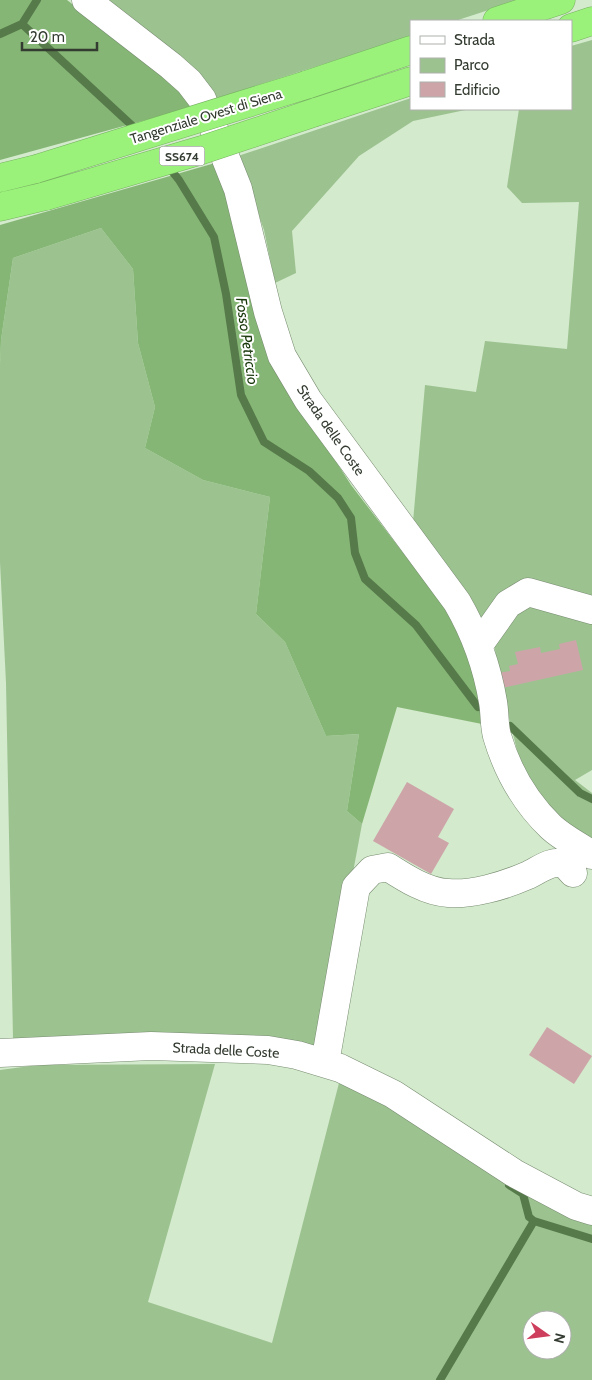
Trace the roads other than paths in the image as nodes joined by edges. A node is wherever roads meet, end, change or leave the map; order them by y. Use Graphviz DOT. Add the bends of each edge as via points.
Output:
graph roads {
  1 [pos="560,0"];
  2 [pos="87,1"];
  3 [pos="500,20"];
  4 [pos="592,21"];
  5 [pos="572,28"];
  6 [pos="410,50"];
  7 [pos="410,81"];
  8 [pos="0,178"];
  9 [pos="0,207"];
  10 [pos="592,610"];
  11 [pos="479,645"];
  12 [pos="582,864"];
  13 [pos="0,1053"];
  14 [pos="325,1063"];
  15 [pos="592,1211"];
  1 -- 3 [label="highway"];
  2 -- 11 [label="street, Strada delle Coste" via="171,66 202,99 238,189 282,356 308,400 457,602"];
  4 -- 5 [label="highway"];
  6 -- 8 [label="highway, Tangenziale Ovest di Siena / SS674, bridge"];
  7 -- 9 [label="highway, SS674, bridge" via="193,153"];
  10 -- 11 [label="street" via="528,592 508,604"];
  11 -- 12 [label="street, Strada delle Coste" via="493,702 496,734 508,768 532,805"];
  12 -- 14 [label="street" via="555,862 526,876 486,888 447,894 413,882 388,867 372,870 356,887"];
  13 -- 14 [label="street, Strada delle Coste" via="151,1046 268,1050"];
  14 -- 15 [label="street, Strada delle Coste" via="393,1094 514,1174"];
}
